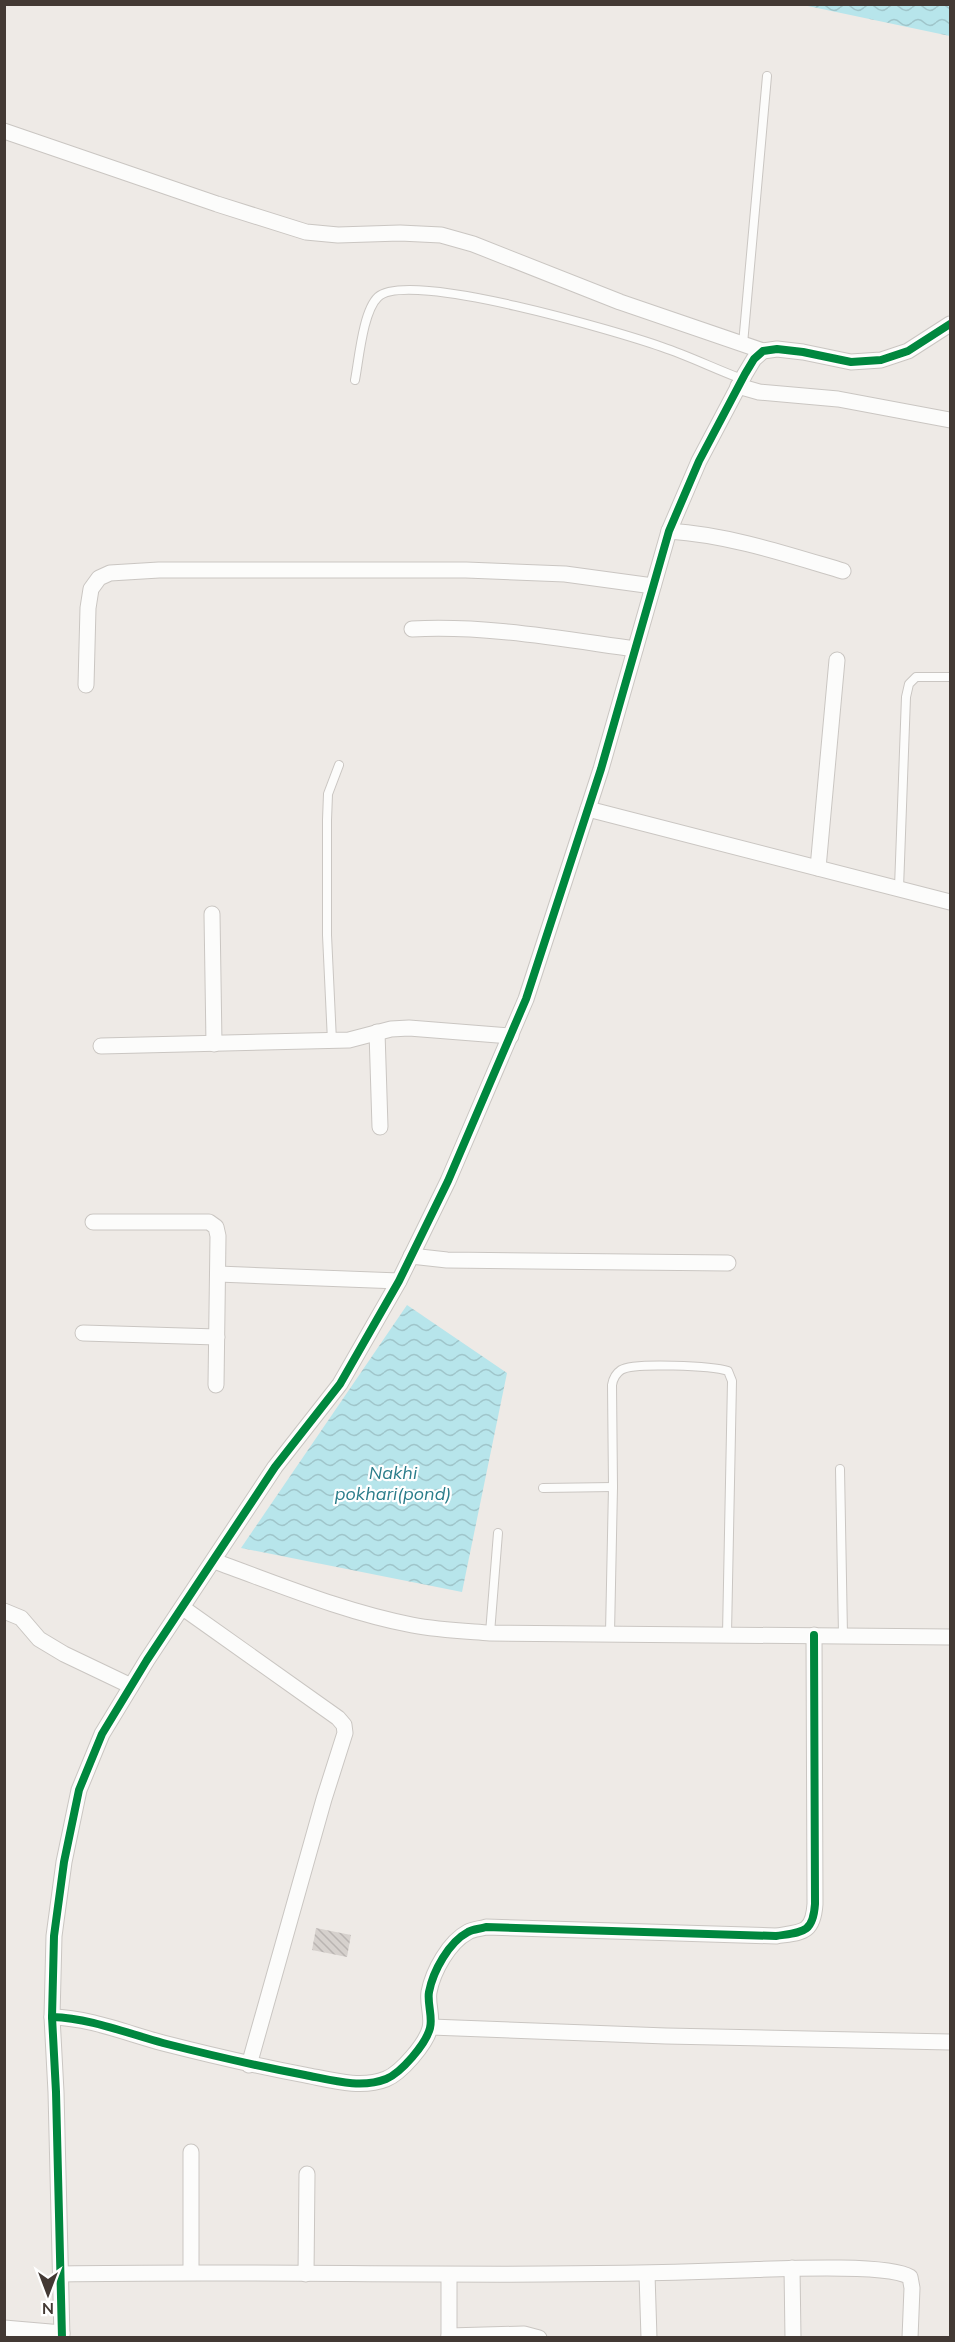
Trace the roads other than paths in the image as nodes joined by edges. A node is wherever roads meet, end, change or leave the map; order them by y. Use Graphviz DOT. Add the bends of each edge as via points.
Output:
graph roads {
  1 [pos="767,76"];
  2 [pos="4,131"];
  3 [pos="951,324"];
  4 [pos="743,344"];
  5 [pos="758,355"];
  6 [pos="355,380"];
  7 [pos="742,380"];
  8 [pos="951,420"];
  9 [pos="669,531"];
  10 [pos="843,571"];
  11 [pos="653,586"];
  12 [pos="412,629"];
  13 [pos="635,649"];
  14 [pos="837,660"];
  15 [pos="951,678"];
  16 [pos="86,685"];
  17 [pos="339,765"];
  18 [pos="588,809"];
  19 [pos="818,868"];
  20 [pos="899,888"];
  21 [pos="951,902"];
  22 [pos="212,914"];
  23 [pos="377,1032"];
  24 [pos="511,1036"];
  25 [pos="332,1041"];
  26 [pos="214,1044"];
  27 [pos="101,1047"];
  28 [pos="380,1127"];
  29 [pos="93,1222"];
  30 [pos="411,1256"];
  31 [pos="728,1263"];
  32 [pos="218,1274"];
  33 [pos="399,1281"];
  34 [pos="83,1333"];
  35 [pos="217,1336"];
  36 [pos="216,1385"];
  37 [pos="840,1469"];
  38 [pos="613,1487"];
  39 [pos="543,1488"];
  40 [pos="498,1533"];
  41 [pos="214,1561"];
  42 [pos="183,1608"];
  43 [pos="4,1611"];
  44 [pos="490,1633"];
  45 [pos="610,1633"];
  46 [pos="728,1634"];
  47 [pos="814,1635"];
  48 [pos="843,1635"];
  49 [pos="951,1637"];
  50 [pos="131,1686"];
  51 [pos="52,2017"];
  52 [pos="430,2027"];
  53 [pos="951,2042"];
  54 [pos="249,2065"];
  55 [pos="191,2152"];
  56 [pos="307,2174"];
  57 [pos="792,2268"];
  58 [pos="191,2272"];
  59 [pos="61,2274"];
  60 [pos="306,2274"];
  61 [pos="647,2274"];
  62 [pos="449,2276"];
  63 [pos="4,2328"];
  64 [pos="62,2335"];
  65 [pos="449,2336"];
  66 [pos="538,2337"];
  67 [pos="649,2337"];
  68 [pos="793,2337"];
  69 [pos="910,2337"];
  1 -- 4 [label="lane"];
  2 -- 4 [label="street" via="306,232 441,235 473,244 620,302"];
  3 -- 5 [label="street" via="908,351 881,360 851,362 777,349"];
  4 -- 5 [label="street"];
  5 -- 7 [label="street"];
  6 -- 7 [label="lane" via="370,309 378,296 413,289 569,319 663,347"];
  7 -- 8 [label="street" via="759,392 838,399"];
  7 -- 9 [label="street" via="699,461"];
  9 -- 10 [label="street" via="701,533"];
  9 -- 11 [label="street"];
  11 -- 13 [label="street"];
  11 -- 16 [label="street" via="565,574 466,570 110,573 91,588"];
  12 -- 13 [label="street" via="483,631"];
  13 -- 18 [label="street"];
  14 -- 19 [label="street"];
  15 -- 20 [label="lane" via="916,677 909,684"];
  17 -- 25 [label="lane" via="328,794 327,820"];
  18 -- 19 [label="street"];
  18 -- 24 [label="street"];
  19 -- 20 [label="street"];
  20 -- 21 [label="street"];
  22 -- 26 [label="street"];
  23 -- 24 [label="street" via="409,1028"];
  23 -- 25 [label="street" via="363,1038"];
  23 -- 28 [label="street"];
  24 -- 30 [label="street"];
  25 -- 26 [label="street"];
  26 -- 27 [label="street"];
  29 -- 32 [label="street" via="208,1222 216,1227 218,1236"];
  30 -- 31 [label="street" via="447,1260"];
  30 -- 33 [label="street"];
  32 -- 33 [label="street"];
  32 -- 35 [label="street"];
  33 -- 41 [label="street" via="340,1384 275,1467"];
  34 -- 35 [label="street"];
  35 -- 36 [label="street"];
  37 -- 48 [label="lane"];
  38 -- 39 [label="lane"];
  38 -- 45 [label="lane"];
  38 -- 46 [label="lane" via="614,1377 622,1369 646,1366 728,1371 732,1381"];
  40 -- 44 [label="lane"];
  41 -- 42 [label="street"];
  41 -- 44 [label="street" via="400,1622"];
  42 -- 50 [label="street"];
  42 -- 54 [label="street" via="344,1725"];
  43 -- 50 [label="street" via="21,1618 39,1639 64,1654"];
  44 -- 45 [label="street"];
  45 -- 46 [label="street"];
  46 -- 47 [label="street"];
  47 -- 48 [label="street"];
  47 -- 52 [label="street" via="815,1904 811,1926 804,1932 776,1935 470,1930 449,1950 437,1970 429,1993"];
  48 -- 49 [label="street"];
  50 -- 51 [label="street" via="102,1734 79,1790 54,1936"];
  51 -- 54 [label="street" via="89,2022"];
  51 -- 59 [label="street"];
  52 -- 53 [label="street"];
  52 -- 54 [label="street" via="423,2043 406,2063 388,2078 367,2084"];
  55 -- 58 [label="street"];
  56 -- 60 [label="street"];
  57 -- 61 [label="street"];
  57 -- 68 [label="street"];
  57 -- 69 [label="street" via="902,2273 910,2277"];
  58 -- 59 [label="street"];
  58 -- 60 [label="street"];
  59 -- 64 [label="street"];
  60 -- 62 [label="street"];
  61 -- 62 [label="street"];
  61 -- 67 [label="street"];
  62 -- 65 [label="street"];
  63 -- 64 [label="street"];
  65 -- 66 [label="street"];
}
